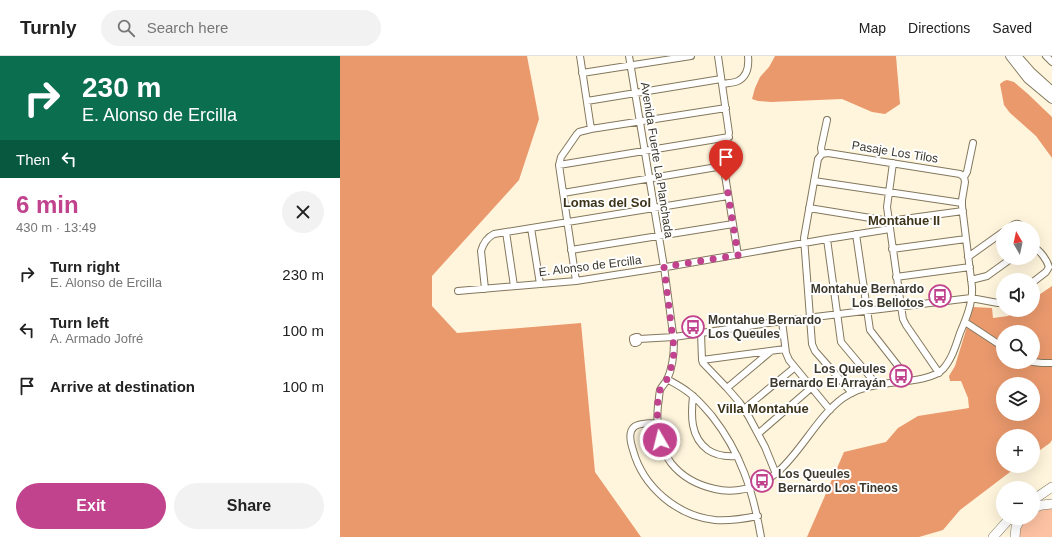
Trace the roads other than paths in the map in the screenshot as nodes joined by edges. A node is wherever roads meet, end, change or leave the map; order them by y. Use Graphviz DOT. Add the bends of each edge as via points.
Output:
graph roads {
  1 [pos="580,56"];
  2 [pos="629,56"];
  3 [pos="691,56"];
  4 [pos="718,56"];
  5 [pos="748,56"];
  6 [pos="1010,56"];
  7 [pos="1017,56"];
  8 [pos="1046,56"];
  9 [pos="1052,62"];
  10 [pos="631,65"];
  11 [pos="582,73"];
  12 [pos="722,81"];
  13 [pos="1052,91"];
  14 [pos="635,93"];
  15 [pos="1052,99"];
  16 [pos="587,101"];
  17 [pos="726,108"];
  18 [pos="827,120"];
  19 [pos="639,122"];
  20 [pos="591,129"];
  21 [pos="729,137"];
  22 [pos="973,143"];
  23 [pos="644,151"];
  24 [pos="822,154"];
  25 [pos="894,163"];
  26 [pos="559,165"];
  27 [pos="723,166"];
  28 [pos="964,177"];
  29 [pos="649,179"];
  30 [pos="814,181"];
  31 [pos="889,192"];
  32 [pos="563,193"];
  33 [pos="728,196"];
  34 [pos="962,203"];
  35 [pos="654,208"];
  36 [pos="809,208"];
  37 [pos="963,211"];
  38 [pos="567,222"];
  39 [pos="889,222"];
  40 [pos="733,224"];
  41 [pos="531,228"];
  42 [pos="890,229"];
  43 [pos="506,232"];
  44 [pos="856,234"];
  45 [pos="658,236"];
  46 [pos="996,237"];
  47 [pos="827,239"];
  48 [pos="966,239"];
  49 [pos="804,243"];
  50 [pos="892,248"];
  51 [pos="571,250"];
  52 [pos="1040,253"];
  53 [pos="738,255"];
  54 [pos="968,257"];
  55 [pos="1002,265"];
  56 [pos="664,267"];
  57 [pos="970,267"];
  58 [pos="896,277"];
  59 [pos="1040,277"];
  60 [pos="971,280"];
  61 [pos="576,281"];
  62 [pos="540,284"];
  63 [pos="514,286"];
  64 [pos="486,289"];
  65 [pos="458,291"];
  66 [pos="971,298"];
  67 [pos="996,303"];
  68 [pos="901,306"];
  69 [pos="867,310"];
  70 [pos="837,314"];
  71 [pos="811,318"];
  72 [pos="782,321"];
  73 [pos="964,322"];
  74 [pos="701,333"];
  75 [pos="674,337"];
  76 [pos="639,339"];
  77 [pos="996,343"];
  78 [pos="786,349"];
  79 [pos="771,351"];
  80 [pos="702,360"];
  81 [pos="1040,363"];
  82 [pos="1052,363"];
  83 [pos="794,368"];
  84 [pos="939,372"];
  85 [pos="667,379"];
  86 [pos="909,380"];
  87 [pos="877,384"];
  88 [pos="727,388"];
  89 [pos="811,388"];
  90 [pos="852,393"];
  91 [pos="693,396"];
  92 [pos="744,408"];
  93 [pos="830,410"];
  94 [pos="658,423"];
  95 [pos="758,433"];
  96 [pos="737,456"];
  97 [pos="776,474"];
  98 [pos="1052,487"];
  99 [pos="750,488"];
  100 [pos="1040,495"];
  101 [pos="1052,504"];
  102 [pos="1040,506"];
  103 [pos="758,516"];
  104 [pos="1004,525"];
  105 [pos="1017,525"];
  106 [pos="761,537"];
  107 [pos="993,537"];
  108 [pos="1015,537"];
  1 -- 11 [label="street"];
  2 -- 10 [label="street, Avenida Fuerte La Planchada"];
  3 -- 10 [label="street"];
  4 -- 12 [label="street"];
  5 -- 12 [label="street" via="747,73 737,82"];
  6 -- 15 [label="main road" via="1028,79"];
  7 -- 13 [label="main road" via="1030,72"];
  8 -- 9 [label="street"];
  10 -- 11 [label="street"];
  10 -- 14 [label="street, Avenida Fuerte La Planchada"];
  11 -- 16 [label="street"];
  12 -- 14 [label="street"];
  12 -- 17 [label="street"];
  14 -- 16 [label="street"];
  14 -- 19 [label="street, Avenida Fuerte La Planchada"];
  16 -- 20 [label="street"];
  17 -- 19 [label="street"];
  17 -- 21 [label="street"];
  18 -- 24 [label="street"];
  19 -- 20 [label="street"];
  19 -- 23 [label="street, Avenida Fuerte La Planchada"];
  20 -- 26 [label="street" via="577,134 561,157"];
  21 -- 23 [label="street"];
  21 -- 27 [label="street"];
  22 -- 28 [label="street"];
  23 -- 26 [label="street"];
  23 -- 29 [label="street, Avenida Fuerte La Planchada"];
  24 -- 25 [label="street, Pasaje Los Tilos"];
  24 -- 30 [label="street" via="818,159"];
  25 -- 28 [label="street, Pasaje Los Tilos" via="960,174"];
  25 -- 31 [label="street"];
  26 -- 32 [label="street"];
  27 -- 29 [label="street"];
  27 -- 33 [label="street"];
  28 -- 34 [label="street" via="966,182"];
  29 -- 32 [label="street"];
  29 -- 35 [label="street, Avenida Fuerte La Planchada"];
  30 -- 31 [label="street"];
  30 -- 36 [label="street"];
  31 -- 34 [label="street"];
  31 -- 39 [label="street"];
  32 -- 38 [label="street"];
  33 -- 35 [label="street"];
  33 -- 40 [label="street"];
  34 -- 37 [label="street"];
  35 -- 38 [label="street"];
  35 -- 45 [label="street, Avenida Fuerte La Planchada"];
  36 -- 39 [label="street"];
  36 -- 49 [label="street"];
  37 -- 39 [label="street"];
  37 -- 48 [label="street"];
  38 -- 41 [label="street"];
  38 -- 51 [label="street"];
  39 -- 42 [label="street"];
  40 -- 45 [label="street"];
  40 -- 53 [label="street"];
  41 -- 43 [label="street"];
  41 -- 62 [label="street"];
  42 -- 44 [label="street, E. Alonso de Ercilla"];
  42 -- 50 [label="street"];
  43 -- 63 [label="street"];
  43 -- 64 [label="street" via="492,235 482,247"];
  44 -- 47 [label="street, E. Alonso de Ercilla"];
  44 -- 69 [label="street"];
  45 -- 51 [label="street"];
  45 -- 56 [label="street, Avenida Fuerte La Planchada"];
  46 -- 54 [label="street"];
  47 -- 49 [label="street, E. Alonso de Ercilla"];
  47 -- 70 [label="street"];
  48 -- 50 [label="street"];
  48 -- 54 [label="street"];
  49 -- 53 [label="street, E. Alonso de Ercilla"];
  49 -- 71 [label="street"];
  50 -- 58 [label="street"];
  51 -- 61 [label="street"];
  52 -- 59 [label="street" via="1049,267"];
  53 -- 56 [label="street, E. Alonso de Ercilla"];
  54 -- 57 [label="street"];
  55 -- 60 [label="street" via="987,276"];
  56 -- 61 [label="street, E. Alonso de Ercilla"];
  56 -- 75 [label="street, Avenida Fuerte La Planchada"];
  57 -- 58 [label="street"];
  57 -- 60 [label="street"];
  58 -- 68 [label="street"];
  60 -- 66 [label="street"];
  61 -- 62 [label="street, E. Alonso de Ercilla"];
  62 -- 63 [label="street, E. Alonso de Ercilla"];
  63 -- 64 [label="street, E. Alonso de Ercilla"];
  64 -- 65 [label="street, E. Alonso de Ercilla"];
  66 -- 67 [label="street"];
  66 -- 68 [label="street"];
  66 -- 73 [label="street"];
  68 -- 69 [label="street"];
  68 -- 84 [label="street" via="904,322"];
  69 -- 70 [label="street"];
  69 -- 86 [label="street" via="871,332"];
  70 -- 71 [label="street"];
  70 -- 87 [label="street" via="842,344"];
  71 -- 72 [label="street"];
  71 -- 90 [label="street" via="813,348"];
  72 -- 74 [label="street"];
  72 -- 78 [label="street"];
  73 -- 77 [label="street"];
  73 -- 84 [label="street" via="952,356"];
  74 -- 75 [label="street"];
  74 -- 80 [label="street"];
  75 -- 76 [label="street"];
  75 -- 85 [label="street, Avenida Fuerte La Planchada" via="674,354"];
  78 -- 79 [label="street"];
  78 -- 83 [label="street"];
  79 -- 80 [label="street"];
  79 -- 88 [label="street"];
  80 -- 88 [label="street"];
  81 -- 82 [label="street"];
  83 -- 89 [label="street"];
  83 -- 92 [label="street"];
  84 -- 86 [label="street, Avenida Fuerte La Planchada" via="929,377"];
  85 -- 91 [label="street"];
  85 -- 94 [label="street, Avenida Fuerte La Planchada" via="660,390"];
  86 -- 87 [label="street, Avenida Fuerte La Planchada"];
  87 -- 90 [label="street, Avenida Fuerte La Planchada"];
  88 -- 92 [label="street"];
  89 -- 93 [label="street"];
  89 -- 95 [label="street"];
  90 -- 93 [label="street, Avenida Fuerte La Planchada"];
  91 -- 96 [label="street" via="716,421"];
  91 -- 96 [label="street" via="692,424 700,443 716,455"];
  92 -- 95 [label="street"];
  93 -- 97 [label="street, Avenida Fuerte La Planchada"];
  94 -- 99 [label="street, Avenida Fuerte La Planchada" via="660,440 667,456 676,469 685,476 718,490"];
  94 -- 103 [label="street" via="636,426 632,428 630,435 642,471 664,498 687,512 706,518 729,520"];
  95 -- 97 [label="street"];
  96 -- 99 [label="street"];
  97 -- 99 [label="street, Avenida Fuerte La Planchada"];
  98 -- 100 [label="highway"];
  99 -- 103 [label="street"];
  101 -- 102 [label="highway"];
  103 -- 106 [label="street"];
  104 -- 107 [label="highway"];
  105 -- 108 [label="highway"];
}
